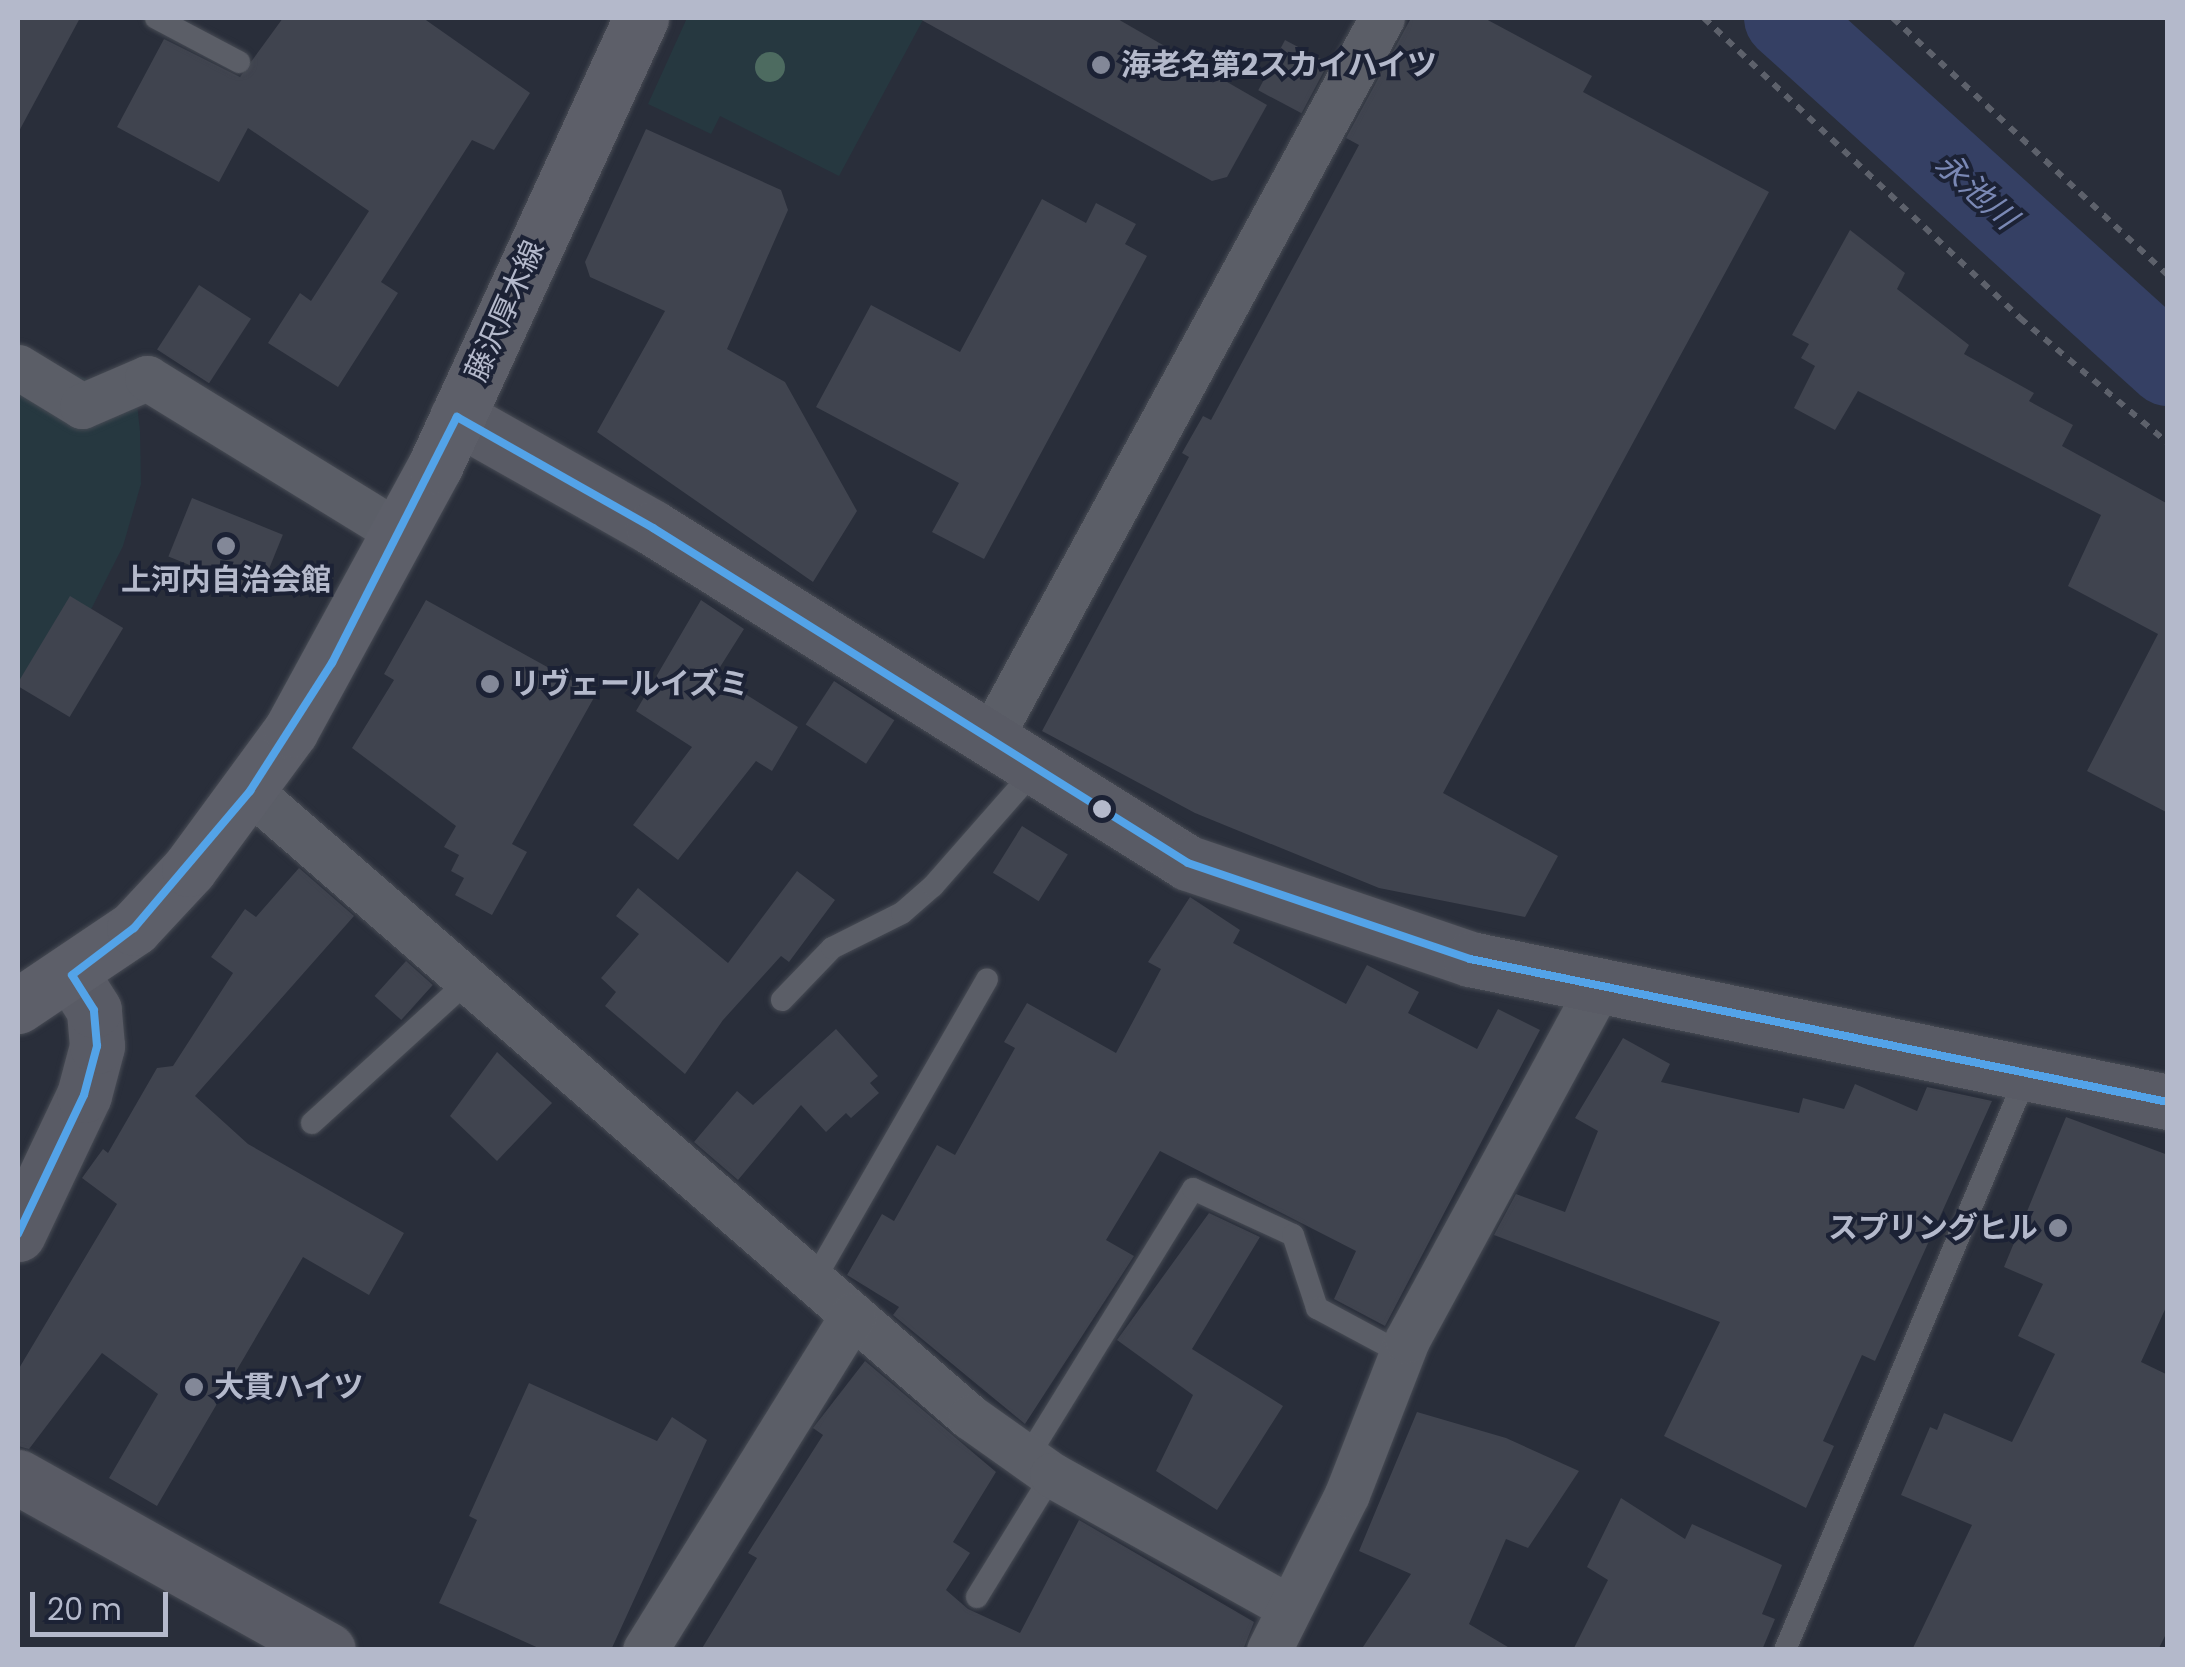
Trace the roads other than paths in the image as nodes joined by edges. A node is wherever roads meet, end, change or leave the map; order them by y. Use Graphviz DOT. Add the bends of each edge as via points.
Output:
graph roads {
  1 [pos="156,18"];
  2 [pos="641,18"];
  3 [pos="1382,18"];
  4 [pos="240,62"];
  5 [pos="18,366"];
  6 [pos="458,417"];
  7 [pos="401,534"];
  8 [pos="988,742"];
  9 [pos="1034,772"];
  10 [pos="250,791"];
  11 [pos="469,980"];
  12 [pos="987,980"];
  13 [pos="36,988"];
  14 [pos="1598,988"];
  15 [pos="782,1000"];
  16 [pos="2026,1074"];
  17 [pos="2168,1102"];
  18 [pos="312,1123"];
  19 [pos="18,1234"];
  20 [pos="812,1282"];
  21 [pos="853,1315"];
  22 [pos="1401,1353"];
  23 [pos="1040,1466"];
  24 [pos="18,1477"];
  25 [pos="977,1597"];
  26 [pos="1289,1607"];
  27 [pos="328,1650"];
  28 [pos="644,1650"];
  29 [pos="1269,1650"];
  30 [pos="1785,1650"];
  1 -- 4 [label="lane"];
  2 -- 6 [label="main road, 藤沢厚木線"];
  3 -- 8 [label="street"];
  5 -- 7 [label="street" via="82,406 146,378"];
  6 -- 7 [label="main road, 藤沢厚木線"];
  6 -- 8 [label="street" via="653,528"];
  7 -- 10 [label="main road, 藤沢厚木線"];
  8 -- 9 [label="street"];
  9 -- 14 [label="street" via="1188,863 1305,908"];
  9 -- 15 [label="lane" via="933,886 902,914 832,948"];
  10 -- 11 [label="street"];
  10 -- 13 [label="main road, 藤沢厚木線" via="134,928"];
  11 -- 18 [label="lane"];
  11 -- 20 [label="street"];
  12 -- 20 [label="lane"];
  13 -- 19 [label="street" via="94,1010 97,1046 84,1095"];
  14 -- 16 [label="street"];
  14 -- 22 [label="street"];
  16 -- 17 [label="street"];
  16 -- 30 [label="lane"];
  20 -- 21 [label="street"];
  21 -- 23 [label="street"];
  21 -- 28 [label="street"];
  22 -- 23 [label="lane" via="1317,1308 1293,1235 1193,1189"];
  22 -- 26 [label="street" via="1347,1494"];
  23 -- 25 [label="lane"];
  23 -- 26 [label="street"];
  24 -- 27 [label="street"];
  26 -- 29 [label="street"];
}
